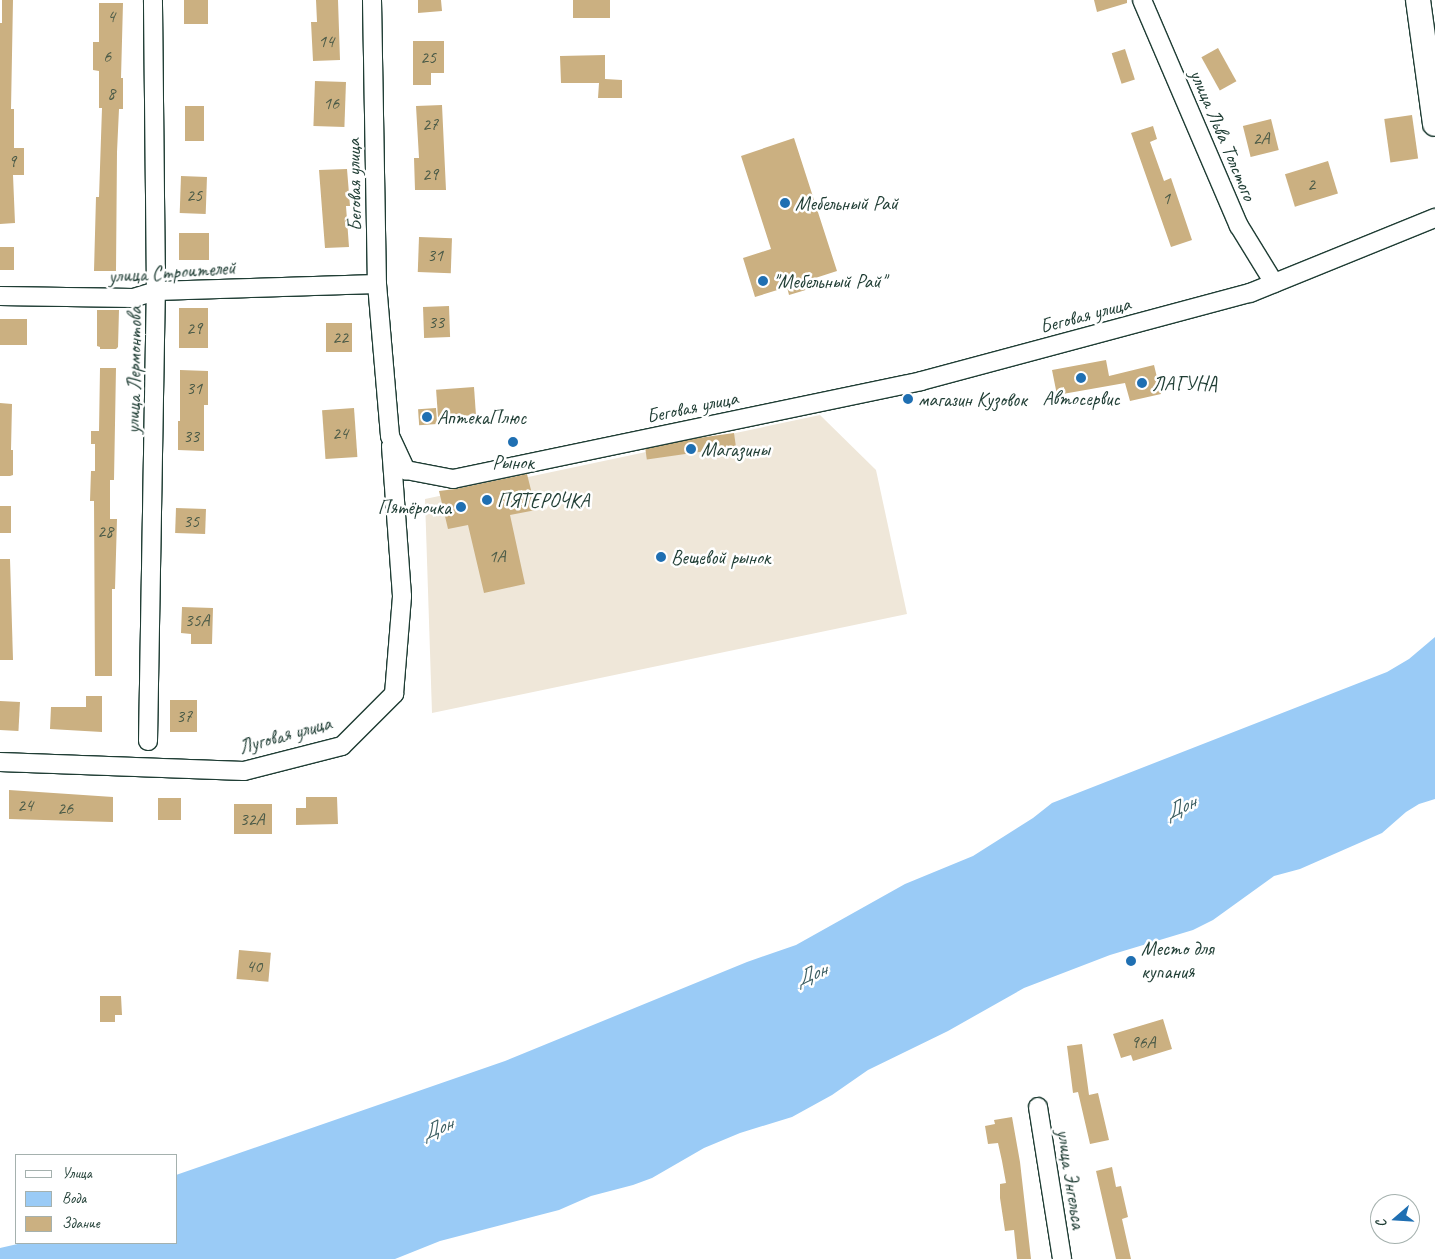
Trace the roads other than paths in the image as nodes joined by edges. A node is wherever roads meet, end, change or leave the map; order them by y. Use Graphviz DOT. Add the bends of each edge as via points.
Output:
graph roads {
  1 [pos="153,0"];
  2 [pos="372,0"];
  3 [pos="1142,0"];
  4 [pos="1418,0"];
  5 [pos="1435,124"];
  6 [pos="1435,218"];
  7 [pos="1274,283"];
  8 [pos="378,284"];
  9 [pos="156,291"];
  10 [pos="0,296"];
  11 [pos="390,436"];
  12 [pos="148,741"];
  13 [pos="0,762"];
  14 [pos="1038,1106"];
  15 [pos="1062,1259"];
  1 -- 9 [label="street, улица Лермонтова"];
  2 -- 8 [label="street, Беговая улица"];
  3 -- 7 [label="street, улица Льва Толстого" via="1239,226"];
  4 -- 5 [label="main road"];
  6 -- 7 [label="street, Беговая улица"];
  7 -- 11 [label="street, Беговая улица" via="1250,294 921,381 453,478 406,470"];
  8 -- 9 [label="street, улица Строителей"];
  8 -- 11 [label="street, Беговая улица"];
  9 -- 10 [label="street, улица Строителей" via="133,298"];
  9 -- 12 [label="street, улица Лермонтова"];
  11 -- 13 [label="street, Луговая улица" via="402,596 394,694 342,746 244,771"];
  14 -- 15 [label="street, улица Энгельса"];
}
